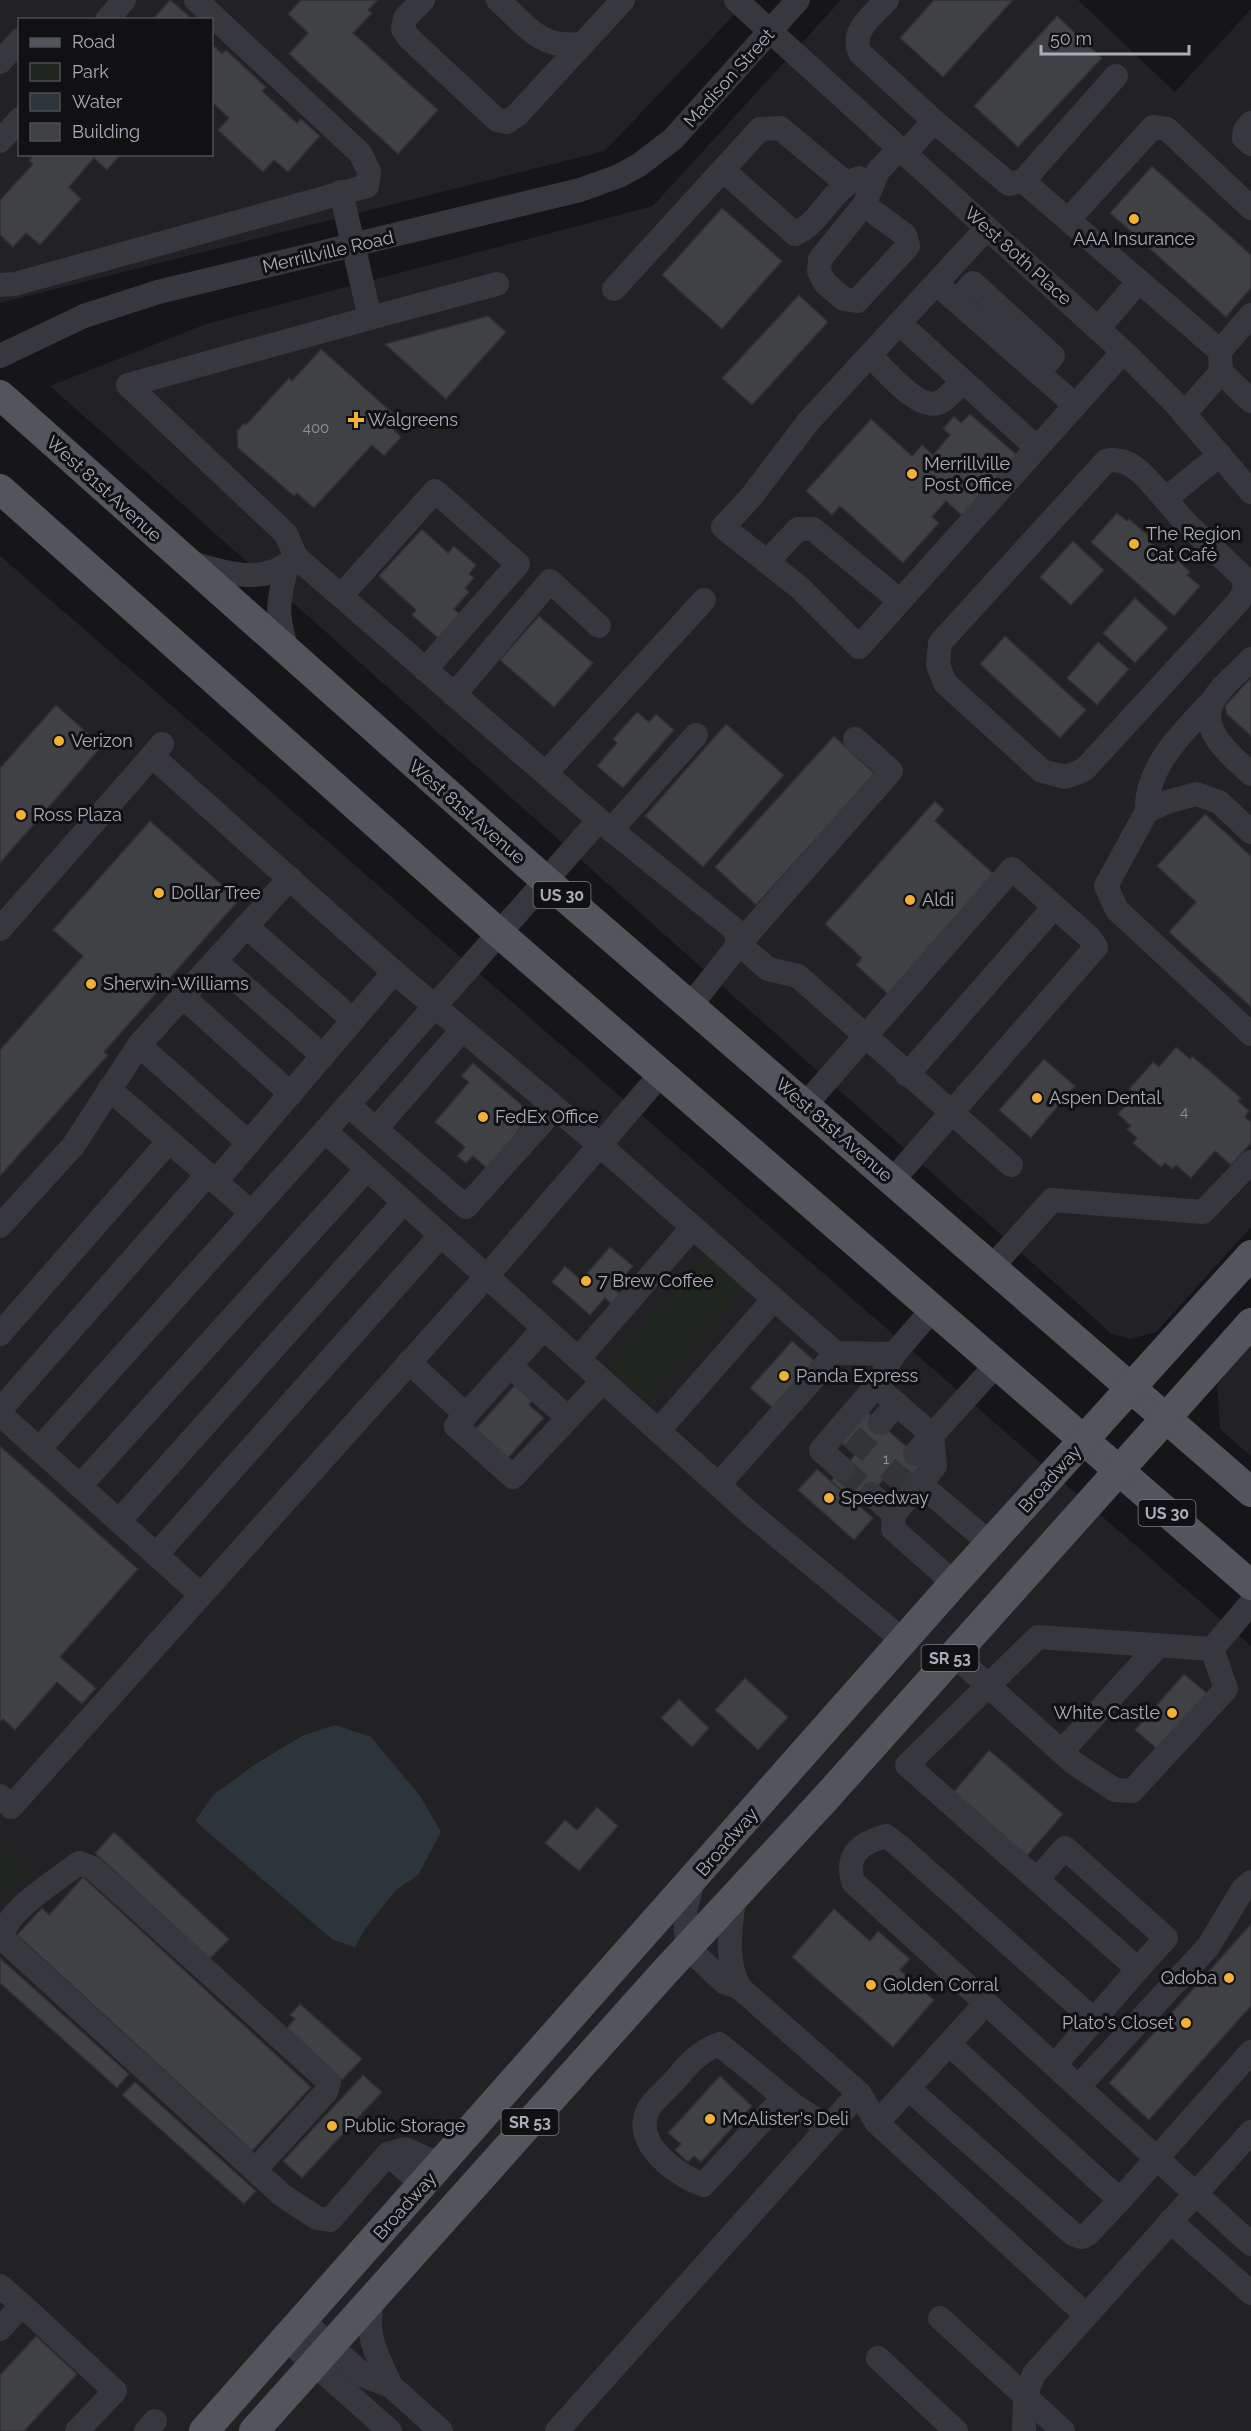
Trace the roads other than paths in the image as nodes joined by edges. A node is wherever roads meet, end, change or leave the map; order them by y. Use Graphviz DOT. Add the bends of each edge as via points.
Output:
graph roads {
  1 [pos="124,0"];
  2 [pos="196,0"];
  3 [pos="423,0"];
  4 [pos="498,0"];
  5 [pos="623,0"];
  6 [pos="736,0"];
  7 [pos="798,0"];
  8 [pos="887,0"];
  9 [pos="109,18"];
  10 [pos="771,32"];
  11 [pos="18,42"];
  12 [pos="583,43"];
  13 [pos="0,62"];
  14 [pos="1116,76"];
  15 [pos="18,121"];
  16 [pos="934,121"];
  17 [pos="1251,123"];
  18 [pos="0,141"];
  19 [pos="1251,144"];
  20 [pos="903,151"];
  21 [pos="657,153"];
  22 [pos="723,170"];
  23 [pos="878,171"];
  24 [pos="1023,181"];
  25 [pos="846,183"];
  26 [pos="341,192"];
  27 [pos="864,206"];
  28 [pos="1251,208"];
  29 [pos="1068,220"];
  30 [pos="987,228"];
  31 [pos="353,247"];
  32 [pos="1139,281"];
  33 [pos="497,284"];
  34 [pos="937,284"];
  35 [pos="0,285"];
  36 [pos="614,289"];
  37 [pos="1251,315"];
  38 [pos="370,318"];
  39 [pos="900,324"];
  40 [pos="1098,329"];
  41 [pos="1123,352"];
  42 [pos="870,355"];
  43 [pos="0,356"];
  44 [pos="1221,362"];
  45 [pos="963,381"];
  46 [pos="0,395"];
  47 [pos="1251,401"];
  48 [pos="1075,405"];
  49 [pos="1184,414"];
  50 [pos="1037,448"];
  51 [pos="1220,455"];
  52 [pos="0,489"];
  53 [pos="1251,492"];
  54 [pos="1165,498"];
  55 [pos="185,561"];
  56 [pos="291,561"];
  57 [pos="767,562"];
  58 [pos="341,596"];
  59 [pos="705,600"];
  60 [pos="900,601"];
  61 [pos="599,626"];
  62 [pos="288,653"];
  63 [pos="1251,659"];
  64 [pos="425,670"];
  65 [pos="454,695"];
  66 [pos="1212,701"];
  67 [pos="696,735"];
  68 [pos="855,739"];
  69 [pos="546,773"];
  70 [pos="1251,774"];
  71 [pos="1147,811"];
  72 [pos="605,825"];
  73 [pos="1251,832"];
  74 [pos="290,878"];
  75 [pos="546,880"];
  76 [pos="1054,907"];
  77 [pos="246,926"];
  78 [pos="0,929"];
  79 [pos="500,934"];
  80 [pos="739,944"];
  81 [pos="215,961"];
  82 [pos="394,972"];
  83 [pos="182,996"];
  84 [pos="690,1006"];
  85 [pos="435,1007"];
  86 [pos="353,1020"];
  87 [pos="462,1030"];
  88 [pos="1251,1034"];
  89 [pos="866,1038"];
  90 [pos="139,1045"];
  91 [pos="323,1056"];
  92 [pos="661,1074"];
  93 [pos="907,1075"];
  94 [pos="109,1089"];
  95 [pos="291,1094"];
  96 [pos="348,1105"];
  97 [pos="805,1105"];
  98 [pos="555,1108"];
  99 [pos="951,1113"];
  100 [pos="376,1129"];
  101 [pos="325,1131"];
  102 [pos="169,1141"];
  103 [pos="249,1143"];
  104 [pos="601,1146"];
  105 [pos="1251,1162"];
  106 [pos="1011,1165"];
  107 [pos="367,1169"];
  108 [pos="212,1178"];
  109 [pos="892,1181"];
  110 [pos="404,1202"];
  111 [pos="252,1213"];
  112 [pos="0,1226"];
  113 [pos="693,1227"];
  114 [pos="441,1235"];
  115 [pos="1251,1254"];
  116 [pos="992,1267"];
  117 [pos="487,1276"];
  118 [pos="774,1299"];
  119 [pos="932,1310"];
  120 [pos="1251,1323"];
  121 [pos="544,1328"];
  122 [pos="0,1334"];
  123 [pos="836,1353"];
  124 [pos="894,1354"];
  125 [pos="579,1358"];
  126 [pos="410,1362"];
  127 [pos="996,1365"];
  128 [pos="510,1366"];
  129 [pos="603,1381"];
  130 [pos="876,1386"];
  131 [pos="1131,1387"];
  132 [pos="897,1404"];
  133 [pos="0,1412"];
  134 [pos="466,1415"];
  135 [pos="567,1417"];
  136 [pos="1166,1418"];
  137 [pos="880,1424"];
  138 [pos="659,1430"];
  139 [pos="932,1435"];
  140 [pos="1083,1441"];
  141 [pos="39,1449"];
  142 [pos="915,1454"];
  143 [pos="845,1463"];
  144 [pos="1118,1470"];
  145 [pos="719,1484"];
  146 [pos="920,1484"];
  147 [pos="80,1486"];
  148 [pos="1251,1492"];
  149 [pos="119,1521"];
  150 [pos="991,1544"];
  151 [pos="156,1555"];
  152 [pos="954,1583"];
  153 [pos="1251,1585"];
  154 [pos="201,1595"];
  155 [pos="1251,1603"];
  156 [pos="905,1642"];
  157 [pos="1158,1646"];
  158 [pos="1212,1649"];
  159 [pos="953,1654"];
  160 [pos="990,1685"];
  161 [pos="1062,1751"];
  162 [pos="0,1796"];
  163 [pos="1037,1879"];
  164 [pos="693,1881"];
  165 [pos="1251,1882"];
  166 [pos="734,1898"];
  167 [pos="687,1947"];
  168 [pos="1138,1969"];
  169 [pos="740,1988"];
  170 [pos="986,2003"];
  171 [pos="1094,2020"];
  172 [pos="949,2044"];
  173 [pos="1251,2052"];
  174 [pos="1055,2066"];
  175 [pos="1078,2087"];
  176 [pos="909,2089"];
  177 [pos="858,2093"];
  178 [pos="784,2097"];
  179 [pos="877,2123"];
  180 [pos="828,2127"];
  181 [pos="1251,2132"];
  182 [pos="1158,2159"];
  183 [pos="256,2169"];
  184 [pos="432,2175"];
  185 [pos="1195,2194"];
  186 [pos="1120,2200"];
  187 [pos="1170,2221"];
  188 [pos="1251,2244"];
  189 [pos="0,2286"];
  190 [pos="1251,2293"];
  191 [pos="373,2297"];
  192 [pos="22,2305"];
  193 [pos="1086,2314"];
  194 [pos="940,2318"];
  195 [pos="0,2329"];
  196 [pos="295,2330"];
  197 [pos="322,2355"];
  198 [pos="878,2358"];
  199 [pos="391,2386"];
  200 [pos="1025,2396"];
  201 [pos="567,2428"];
  202 [pos="77,2431"];
  203 [pos="204,2431"];
  204 [pos="254,2431"];
  205 [pos="390,2431"];
  206 [pos="441,2431"];
  207 [pos="956,2431"];
  208 [pos="1024,2431"];
  209 [pos="1063,2431"];
  1 -- 9 [label="street"];
  2 -- 26 [label="street" via="360,153 369,171 368,186"];
  3 -- 12 [label="street" via="405,18 403,28 409,38 497,120 507,122 516,115"];
  4 -- 12 [label="street" via="548,43"];
  5 -- 12 [label="street"];
  6 -- 10 [label="street, West 80th Place"];
  7 -- 10 [label="street, Madison Street"];
  8 -- 16 [label="street" via="858,32 856,43 861,53"];
  10 -- 20 [label="street, West 80th Place"];
  10 -- 21 [label="street, Madison Street"];
  11 -- 13 [label="street"];
  14 -- 24 [label="street"];
  15 -- 18 [label="street"];
  16 -- 20 [label="street"];
  16 -- 24 [label="street" via="1008,184"];
  17 -- 19 [label="street" via="1244,138"];
  20 -- 23 [label="street"];
  20 -- 30 [label="street, West 80th Place"];
  21 -- 31 [label="street, Merrillville Road" via="619,176 580,190"];
  22 -- 25 [label="street" via="760,129 780,128"];
  22 -- 25 [label="street" via="795,234 805,229"];
  22 -- 36 [label="street"];
  23 -- 25 [label="street"];
  23 -- 27 [label="street"];
  24 -- 29 [label="street"];
  26 -- 31 [label="street"];
  26 -- 35 [label="street"];
  28 -- 29 [label="street" via="1167,129 1153,127"];
  29 -- 32 [label="street"];
  30 -- 34 [label="street"];
  30 -- 40 [label="street, West 80th Place"];
  31 -- 38 [label="street"];
  31 -- 43 [label="street, Merrillville Road" via="158,291 84,316"];
  32 -- 40 [label="street"];
  32 -- 44 [label="street"];
  33 -- 38 [label="street"];
  34 -- 39 [label="street"];
  34 -- 48 [label="street"];
  37 -- 44 [label="street"];
  38 -- 56 [label="street" via="128,385 286,534"];
  39 -- 42 [label="street"];
  39 -- 45 [label="street"];
  40 -- 41 [label="street, West 80th Place"];
  41 -- 48 [label="street"];
  41 -- 49 [label="street, West 80th Place"];
  42 -- 45 [label="street" via="912,396 929,405 941,402"];
  42 -- 57 [label="street" via="808,422 723,527"];
  44 -- 47 [label="street"];
  44 -- 49 [label="street"];
  45 -- 50 [label="street"];
  46 -- 55 [label="main road, West 81st Avenue / US 30"];
  48 -- 50 [label="street"];
  49 -- 51 [label="street, West 80th Place"];
  50 -- 60 [label="street"];
  51 -- 53 [label="street, West 80th Place"];
  51 -- 54 [label="street"];
  52 -- 79 [label="main road, US 30"];
  54 -- 54 [label="street" via="1243,577 1245,589 1239,601 1084,771 1065,777 1042,771 945,682 938,665 940,643 1106,461 1118,458 1136,467"];
  55 -- 56 [label="street" via="243,577"];
  55 -- 62 [label="main road, West 81st Avenue / US 30"];
  56 -- 58 [label="street"];
  56 -- 62 [label="street" via="279,596 278,620"];
  57 -- 60 [label="street" via="798,529 813,529"];
  57 -- 60 [label="street" via="800,588 859,647"];
  58 -- 64 [label="street"];
  58 -- 64 [label="street" via="435,492 518,564"];
  59 -- 69 [label="street"];
  61 -- 65 [label="street" via="550,581"];
  62 -- 75 [label="main road, West 81st Avenue / US 30"];
  63 -- 66 [label="street"];
  64 -- 65 [label="street"];
  65 -- 69 [label="street"];
  66 -- 70 [label="street" via="1210,721 1220,745"];
  66 -- 71 [label="street" via="1165,756 1146,794"];
  67 -- 72 [label="street"];
  68 -- 80 [label="street" via="891,771"];
  69 -- 72 [label="street"];
  71 -- 73 [label="street" via="1196,794 1219,802"];
  71 -- 88 [label="street" via="1106,886 1118,910"];
  72 -- 75 [label="street"];
  72 -- 80 [label="street" via="734,929"];
  74 -- 77 [label="street"];
  74 -- 78 [label="street" via="157,750"];
  74 -- 82 [label="street"];
  75 -- 79 [label="street"];
  75 -- 84 [label="main road, West 81st Avenue / US 30"];
  76 -- 89 [label="street" via="1012,870"];
  76 -- 93 [label="street"];
  76 -- 99 [label="street" via="1096,947"];
  77 -- 81 [label="street"];
  77 -- 86 [label="street"];
  79 -- 85 [label="street"];
  79 -- 92 [label="main road, US 30"];
  80 -- 84 [label="street"];
  80 -- 89 [label="street" via="768,969 798,976"];
  81 -- 83 [label="street"];
  81 -- 91 [label="street"];
  82 -- 85 [label="street"];
  82 -- 86 [label="street"];
  83 -- 90 [label="street"];
  83 -- 95 [label="street"];
  84 -- 97 [label="main road, West 81st Avenue / US 30"];
  85 -- 87 [label="street"];
  85 -- 96 [label="street"];
  86 -- 91 [label="street"];
  87 -- 98 [label="street"];
  87 -- 100 [label="street"];
  89 -- 93 [label="street"];
  89 -- 97 [label="street"];
  90 -- 94 [label="street"];
  90 -- 103 [label="street"];
  91 -- 95 [label="street"];
  92 -- 104 [label="street"];
  92 -- 119 [label="main road, US 30"];
  93 -- 99 [label="street"];
  94 -- 102 [label="street"];
  94 -- 112 [label="street" via="73,1146"];
  95 -- 103 [label="street"];
  96 -- 100 [label="street"];
  96 -- 101 [label="street"];
  97 -- 109 [label="main road, West 81st Avenue / US 30"];
  98 -- 100 [label="street" via="466,1207"];
  98 -- 104 [label="street"];
  99 -- 106 [label="street"];
  99 -- 109 [label="street"];
  101 -- 107 [label="street"];
  101 -- 111 [label="street"];
  102 -- 108 [label="street"];
  102 -- 122 [label="street"];
  103 -- 108 [label="street"];
  104 -- 113 [label="street"];
  104 -- 117 [label="street"];
  105 -- 116 [label="street" via="1203,1212 1052,1200"];
  107 -- 110 [label="street"];
  107 -- 147 [label="street"];
  108 -- 111 [label="street"];
  108 -- 133 [label="street"];
  109 -- 116 [label="main road, West 81st Avenue / US 30"];
  110 -- 114 [label="street"];
  110 -- 149 [label="street"];
  111 -- 141 [label="street"];
  113 -- 118 [label="street"];
  113 -- 125 [label="street"];
  114 -- 117 [label="street"];
  114 -- 151 [label="street"];
  115 -- 131 [label="main road, Broadway / SR 53"];
  116 -- 131 [label="main road, West 81st Avenue / US 30"];
  117 -- 121 [label="street"];
  117 -- 126 [label="street"];
  118 -- 123 [label="street"];
  118 -- 138 [label="street"];
  119 -- 124 [label="street"];
  119 -- 127 [label="main road, US 30"];
  120 -- 136 [label="main road, Broadway / SR 53"];
  121 -- 125 [label="street"];
  121 -- 128 [label="street"];
  123 -- 124 [label="street"];
  123 -- 145 [label="street"];
  124 -- 130 [label="street"];
  125 -- 129 [label="street"];
  126 -- 134 [label="street"];
  126 -- 154 [label="street"];
  127 -- 139 [label="street"];
  127 -- 140 [label="main road, US 30"];
  128 -- 134 [label="street"];
  128 -- 135 [label="street"];
  129 -- 135 [label="street"];
  129 -- 138 [label="street"];
  130 -- 132 [label="street"];
  130 -- 143 [label="street" via="821,1450"];
  131 -- 136 [label="main road, US 30"];
  131 -- 140 [label="main road, Broadway / SR 53"];
  132 -- 137 [label="street"];
  132 -- 139 [label="street"];
  133 -- 141 [label="street"];
  134 -- 135 [label="street" via="456,1426 513,1477"];
  136 -- 144 [label="main road, Broadway / SR 53"];
  136 -- 148 [label="main road, US 30"];
  138 -- 145 [label="street"];
  139 -- 142 [label="street"];
  139 -- 146 [label="street" via="935,1466"];
  140 -- 144 [label="main road, US 30"];
  140 -- 150 [label="main road, Broadway / SR 53"];
  141 -- 147 [label="street"];
  144 -- 153 [label="main road, US 30"];
  144 -- 159 [label="main road, Broadway / SR 53"];
  145 -- 156 [label="street"];
  146 -- 150 [label="street"];
  146 -- 152 [label="street" via="883,1498 893,1529"];
  147 -- 149 [label="street"];
  149 -- 151 [label="street"];
  150 -- 152 [label="main road, Broadway / SR 53"];
  151 -- 154 [label="street"];
  152 -- 156 [label="main road, Broadway / SR 53"];
  154 -- 162 [label="street" via="11,1807"];
  155 -- 158 [label="street"];
  156 -- 164 [label="main road, Broadway / SR 53"];
  157 -- 158 [label="street"];
  157 -- 160 [label="street" via="1038,1637"];
  157 -- 161 [label="street"];
  158 -- 161 [label="street" via="1226,1689 1132,1791 1114,1790"];
  159 -- 160 [label="street"];
  159 -- 166 [label="main road, Broadway / SR 53"];
  160 -- 161 [label="street"];
  160 -- 163 [label="street" via="908,1765"];
  163 -- 168 [label="street"];
  163 -- 168 [label="street" via="1065,1848 1166,1938"];
  164 -- 167 [label="street" via="686,1911"];
  164 -- 184 [label="main road, Broadway / SR 53"];
  165 -- 175 [label="street" via="1208,1947"];
  166 -- 167 [label="main road, Broadway / SR 53"];
  166 -- 169 [label="street" via="730,1956 733,1976"];
  167 -- 169 [label="street" via="724,1982"];
  167 -- 191 [label="main road, Broadway / SR 53"];
  168 -- 171 [label="street"];
  169 -- 177 [label="street"];
  170 -- 171 [label="street" via="853,1882 849,1869 855,1852 867,1841 886,1836 898,1845"];
  170 -- 172 [label="street"];
  170 -- 174 [label="street"];
  171 -- 174 [label="street"];
  172 -- 176 [label="street"];
  172 -- 186 [label="street"];
  173 -- 182 [label="street"];
  174 -- 175 [label="street"];
  175 -- 182 [label="street"];
  176 -- 179 [label="street"];
  176 -- 186 [label="street" via="1073,2234 1088,2234"];
  177 -- 179 [label="street"];
  177 -- 180 [label="street"];
  178 -- 178 [label="street" via="719,2044 701,2052 649,2108 644,2124 649,2145 680,2175 703,2185"];
  178 -- 180 [label="street"];
  179 -- 193 [label="street"];
  180 -- 201 [label="street"];
  181 -- 185 [label="street"];
  182 -- 185 [label="street"];
  182 -- 186 [label="street"];
  183 -- 183 [label="street" via="2,1938 3,1926 22,1907 79,1863 93,1868 329,2082 326,2092"];
  183 -- 184 [label="street" via="282,2195 317,2218 330,2220 388,2154 405,2149"];
  184 -- 196 [label="main road, Broadway / SR 53"];
  185 -- 187 [label="street"];
  185 -- 188 [label="street"];
  187 -- 190 [label="street"];
  187 -- 193 [label="street"];
  189 -- 192 [label="street"];
  191 -- 197 [label="main road, Broadway / SR 53"];
  191 -- 199 [label="street" via="369,2316 371,2340"];
  192 -- 195 [label="street"];
  192 -- 202 [label="street" via="115,2391"];
  193 -- 200 [label="street" via="1034,2374"];
  194 -- 200 [label="street"];
  196 -- 197 [label="street"];
  196 -- 203 [label="main road, Broadway / SR 53"];
  197 -- 199 [label="street"];
  197 -- 204 [label="main road, Broadway / SR 53"];
  197 -- 205 [label="street"];
  198 -- 207 [label="street"];
  199 -- 206 [label="street"];
  200 -- 208 [label="street"];
  200 -- 209 [label="street"];
}
